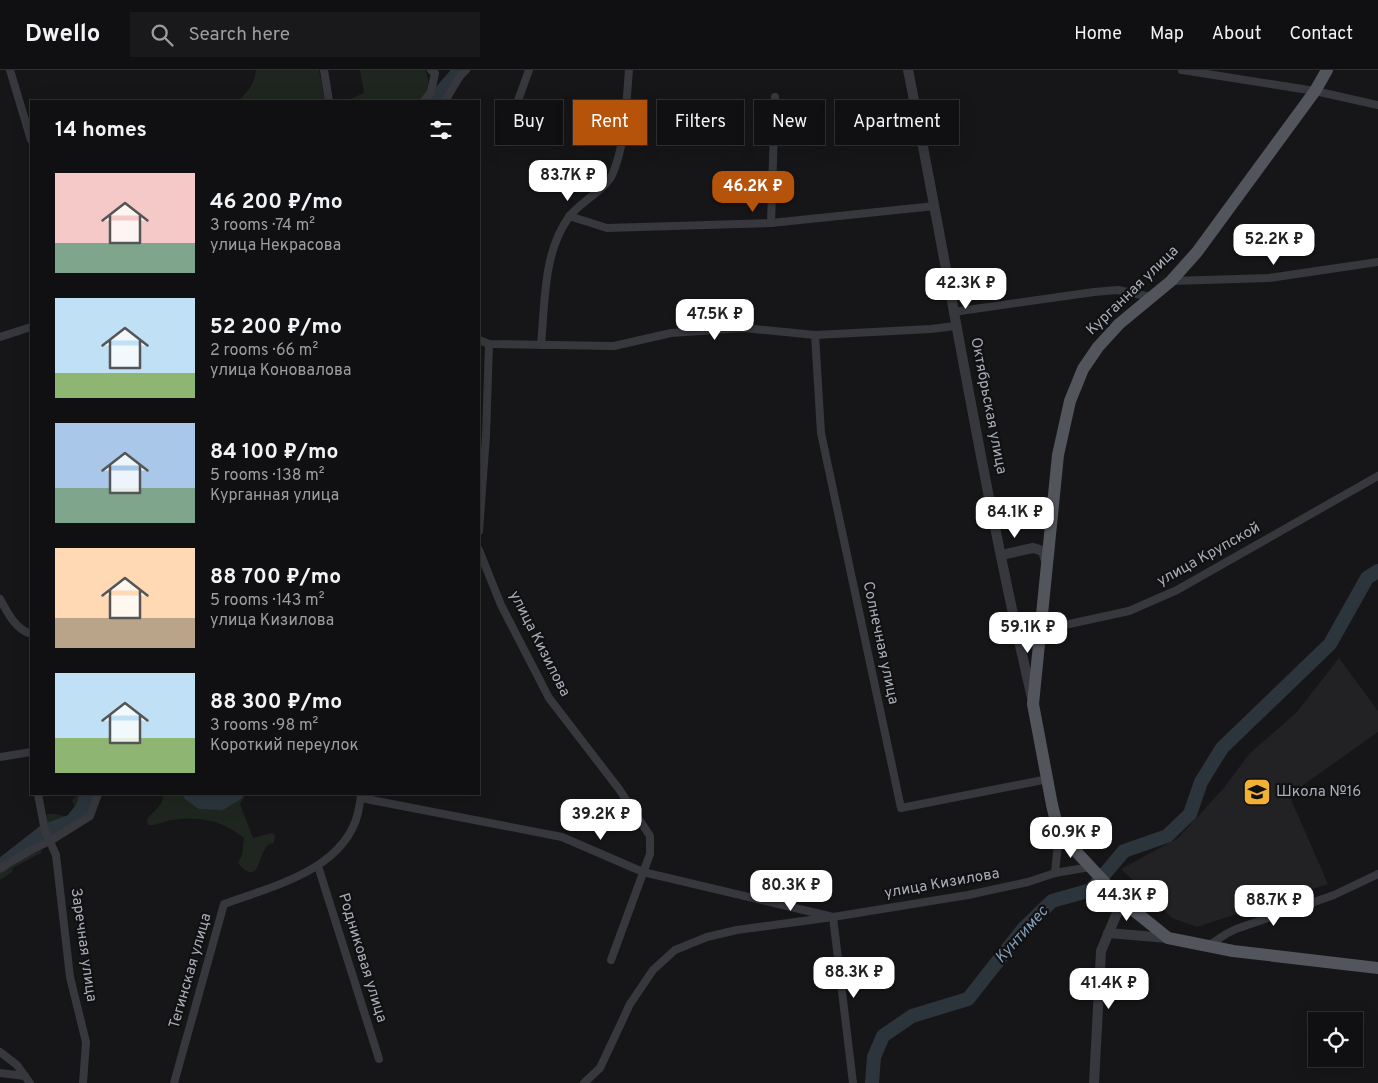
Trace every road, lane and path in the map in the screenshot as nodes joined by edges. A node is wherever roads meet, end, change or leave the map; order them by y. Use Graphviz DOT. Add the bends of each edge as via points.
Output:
graph roads {
  1 [pos="10,70"];
  2 [pos="324,70"];
  3 [pos="466,70"];
  4 [pos="529,70"];
  5 [pos="630,70"];
  6 [pos="908,70"];
  7 [pos="1182,70"];
  8 [pos="1327,70"];
  9 [pos="435,71"];
  10 [pos="1315,91"];
  11 [pos="775,97"];
  12 [pos="329,100"];
  13 [pos="425,100"];
  14 [pos="446,100"];
  15 [pos="518,100"];
  16 [pos="1378,105"];
  17 [pos="30,137"];
  18 [pos="935,206"];
  19 [pos="569,216"];
  20 [pos="771,223"];
  21 [pos="1378,262"];
  22 [pos="1170,281"];
  23 [pos="1151,297"];
  24 [pos="953,312"];
  25 [pos="955,326"];
  26 [pos="30,327"];
  27 [pos="815,335"];
  28 [pos="0,337"];
  29 [pos="480,340"];
  30 [pos="489,344"];
  31 [pos="542,345"];
  32 [pos="1378,476"];
  33 [pos="480,517"];
  34 [pos="1052,519"];
  35 [pos="1034,548"];
  36 [pos="480,552"];
  37 [pos="1001,555"];
  38 [pos="1047,571"];
  39 [pos="0,599"];
  40 [pos="1041,632"];
  41 [pos="30,634"];
  42 [pos="1017,636"];
  43 [pos="1033,704"];
  44 [pos="30,752"];
  45 [pos="0,757"];
  46 [pos="1048,779"];
  47 [pos="38,795"];
  48 [pos="98,795"];
  49 [pos="361,796"];
  50 [pos="1059,833"];
  51 [pos="50,841"];
  52 [pos="318,866"];
  53 [pos="1090,867"];
  54 [pos="0,868"];
  55 [pos="643,872"];
  56 [pos="1055,873"];
  57 [pos="1378,874"];
  58 [pos="1122,901"];
  59 [pos="833,918"];
  60 [pos="1108,933"];
  61 [pos="1168,938"];
  62 [pos="1208,947"];
  63 [pos="611,960"];
  64 [pos="1378,968"];
  65 [pos="0,1052"];
  66 [pos="379,1059"];
  67 [pos="0,1073"];
  68 [pos="28,1080"];
  69 [pos="83,1083"];
  70 [pos="174,1083"];
  71 [pos="584,1083"];
  72 [pos="853,1083"];
  73 [pos="1094,1083"];
  1 -- 17 [label="street"];
  2 -- 12 [label="street"];
  3 -- 14 [label="street"];
  4 -- 15 [label="street"];
  5 -- 19 [label="street" via="620,155 611,177"];
  6 -- 18 [label="street, Октябрьская улица"];
  7 -- 10 [label="street"];
  8 -- 10 [label="main road, Курганная улица"];
  9 -- 13 [label="street" via="431,92"];
  10 -- 16 [label="street"];
  10 -- 22 [label="main road, Курганная улица" via="1196,252"];
  11 -- 20 [label="street"];
  18 -- 20 [label="street"];
  18 -- 24 [label="street, Октябрьская улица"];
  19 -- 20 [label="street" via="607,228"];
  19 -- 31 [label="street" via="556,241 549,270"];
  21 -- 22 [label="street" via="1270,278"];
  22 -- 23 [label="main road, Курганная улица"];
  23 -- 24 [label="street" via="1118,290"];
  23 -- 34 [label="main road, Курганная улица" via="1119,324 1083,369 1063,429"];
  24 -- 25 [label="street, Октябрьская улица"];
  25 -- 27 [label="street"];
  25 -- 37 [label="street, Октябрьская улица"];
  26 -- 28 [label="street"];
  27 -- 31 [label="street" via="744,328 671,333 614,346"];
  27 -- 46 [label="street, Солнечная улица" via="821,433 901,808"];
  29 -- 30 [label="street"];
  30 -- 31 [label="street"];
  30 -- 33 [label="street"];
  32 -- 40 [label="street, улица Крупской" via="1177,590 1129,611"];
  34 -- 35 [label="street" via="1046,534"];
  34 -- 38 [label="main road, Курганная улица"];
  35 -- 37 [label="street"];
  35 -- 38 [label="street, Курганная улица" via="1046,556"];
  36 -- 55 [label="street, улица Кизилова" via="501,605 549,698 619,789 650,836 650,854"];
  37 -- 42 [label="street, Октябрьская улица"];
  38 -- 40 [label="main road, Курганная улица"];
  39 -- 41 [label="street" via="15,624"];
  40 -- 42 [label="street" via="1028,641"];
  40 -- 43 [label="main road, Курганная улица"];
  42 -- 43 [label="street, Октябрьская улица"];
  43 -- 46 [label="main road, Октябрьская улица"];
  44 -- 45 [label="street"];
  46 -- 50 [label="main road, Октябрьская улица"];
  47 -- 51 [label="street, Заречная улица"];
  48 -- 51 [label="street" via="90,816"];
  49 -- 52 [label="street, Тегинская улица" via="354,826 342,846"];
  49 -- 55 [label="street, улица Кизилова" via="562,836"];
  50 -- 53 [label="main road, Октябрьская улица"];
  50 -- 56 [label="street"];
  51 -- 54 [label="street"];
  51 -- 69 [label="street, Заречная улица" via="56,855 70,977 86,1042"];
  52 -- 66 [label="street, Родниковая улица"];
  52 -- 70 [label="street, Тегинская улица" via="224,904"];
  53 -- 56 [label="street, улица Кизилова"];
  53 -- 58 [label="main road, Октябрьская улица"];
  55 -- 59 [label="street, улица Кизилова"];
  55 -- 63 [label="street, улица Кизилова"];
  56 -- 59 [label="street, улица Кизилова" via="968,895"];
  57 -- 62 [label="street" via="1334,894 1236,929"];
  58 -- 60 [label="street"];
  58 -- 61 [label="main road, Октябрьская улица"];
  59 -- 71 [label="street, улица Кизилова" via="737,930 675,950 653,970 630,1004 600,1068"];
  59 -- 72 [label="street"];
  60 -- 61 [label="street"];
  60 -- 73 [label="street" via="1101,951"];
  61 -- 62 [label="main road"];
  62 -- 64 [label="main road"];
  65 -- 68 [label="street"];
  67 -- 68 [label="street"];
}
